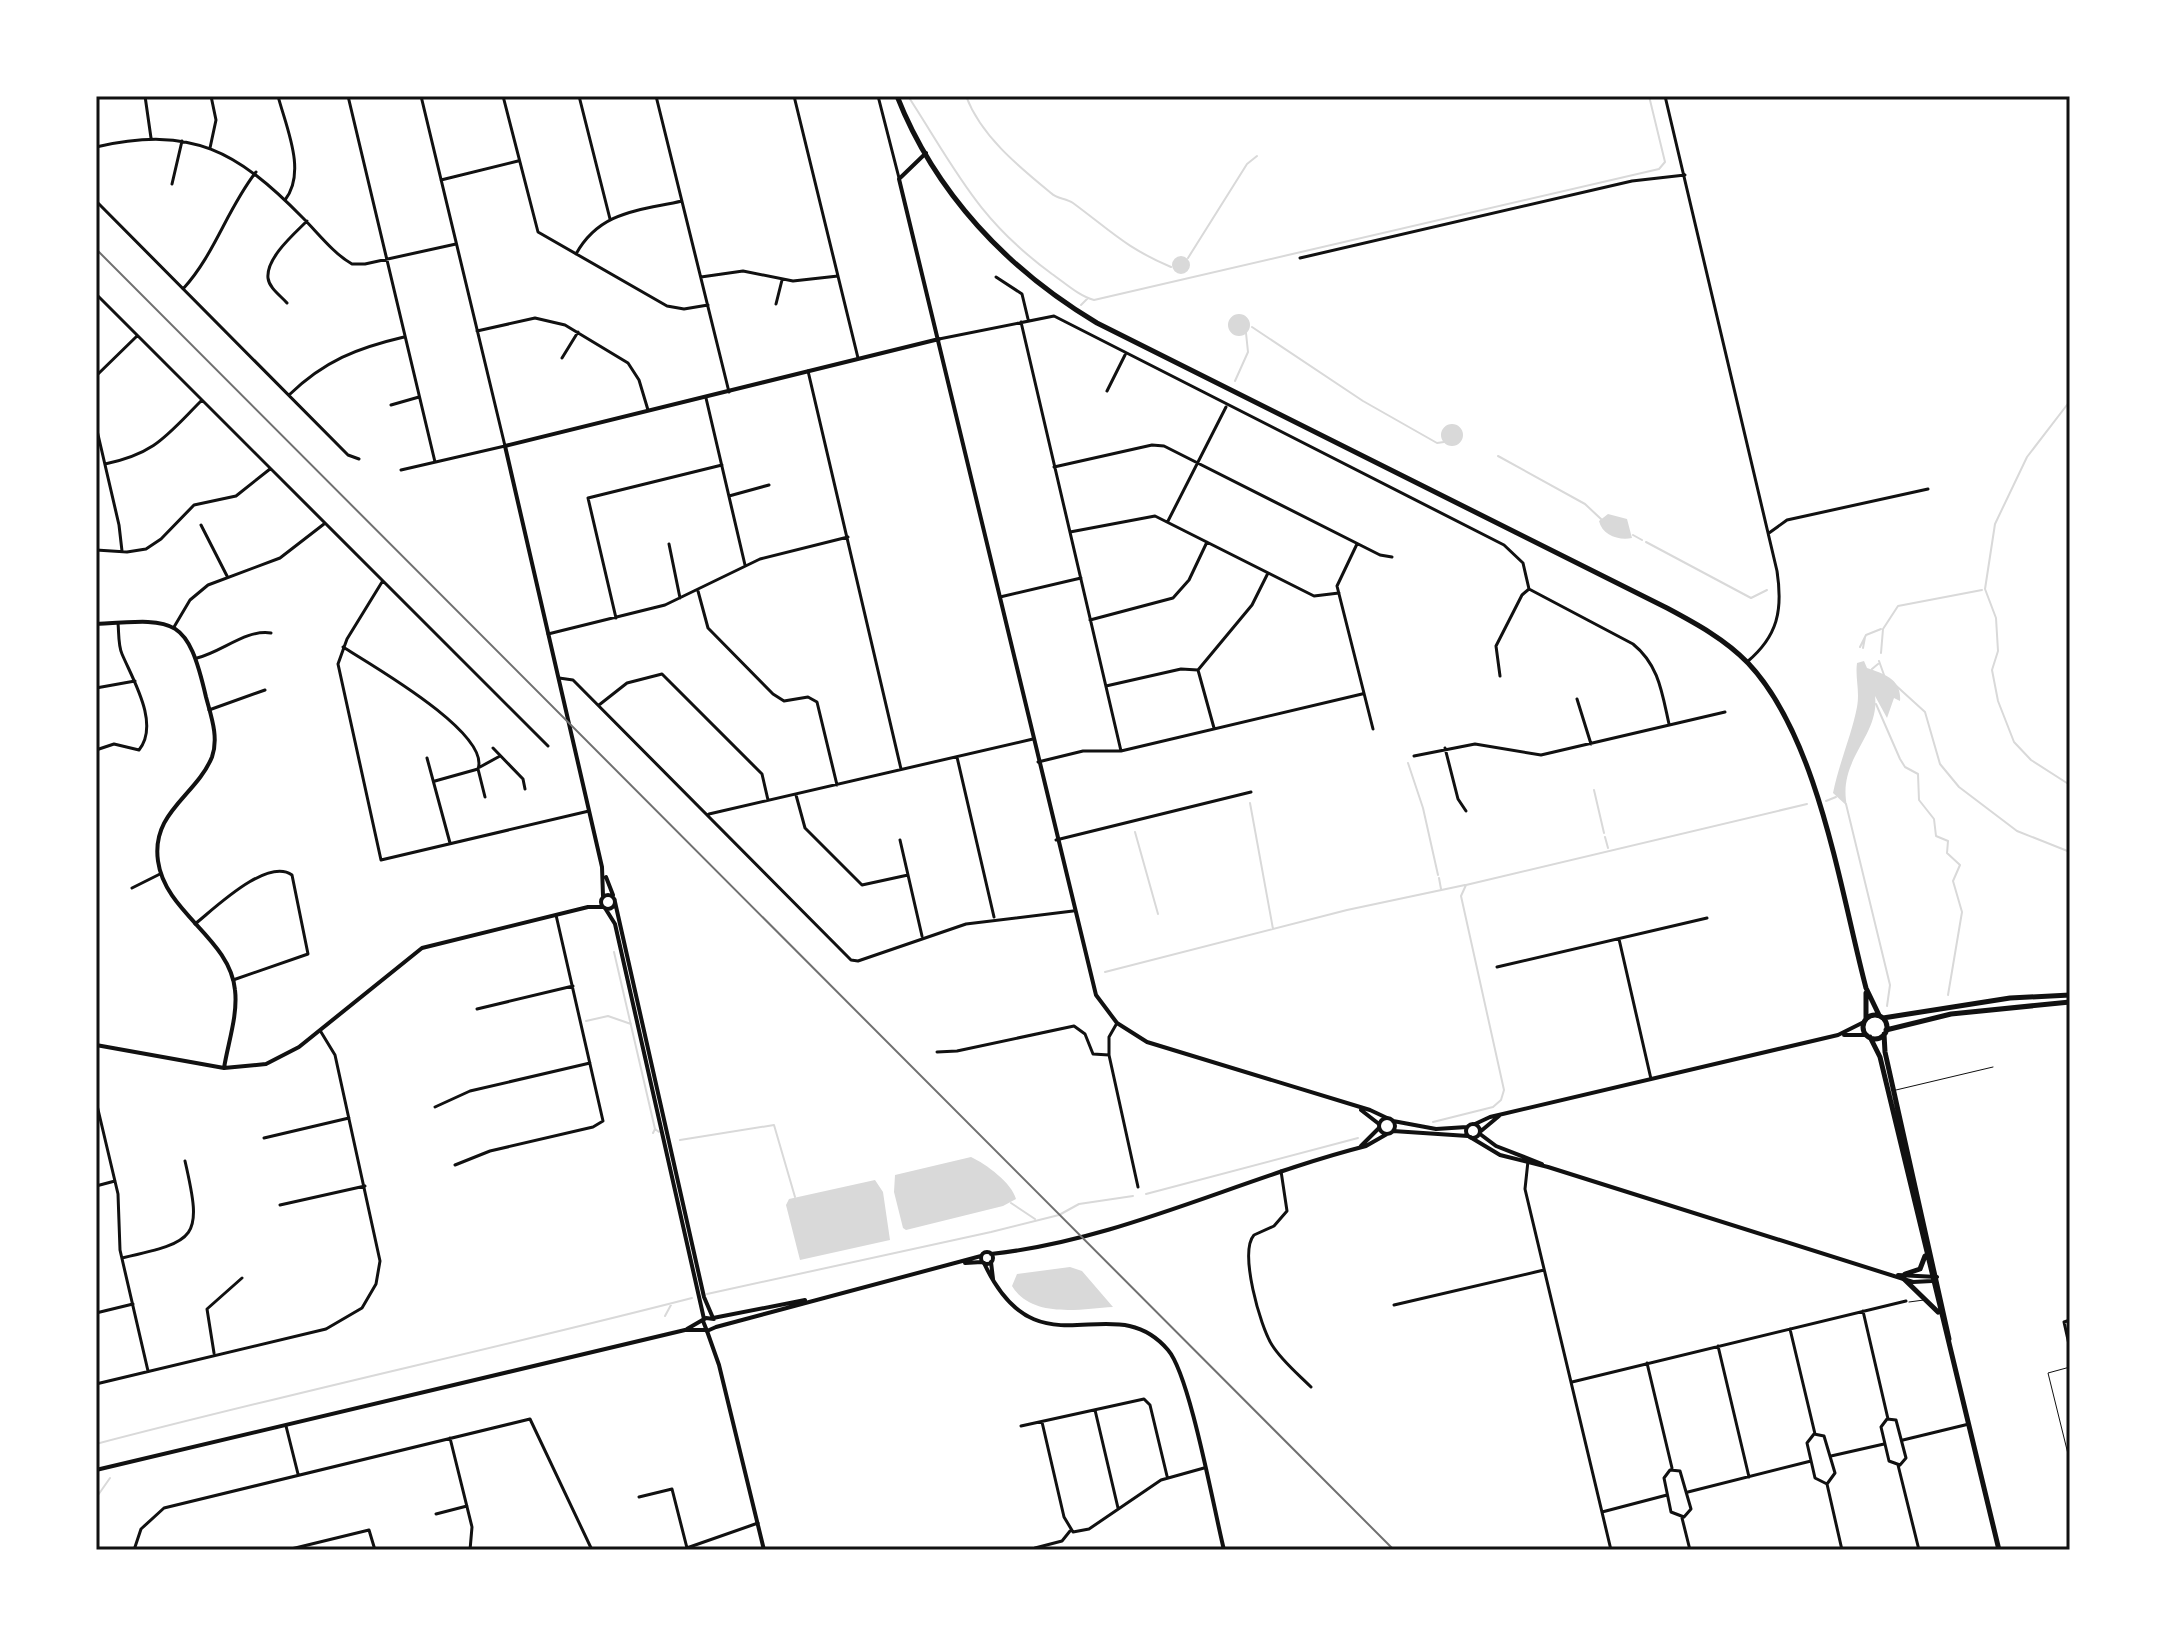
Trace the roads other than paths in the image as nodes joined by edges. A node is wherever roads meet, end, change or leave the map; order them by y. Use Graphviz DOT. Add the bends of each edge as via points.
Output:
graph roads {
  1 [pos="145,96"];
  2 [pos="211,96"];
  3 [pos="278,96"];
  4 [pos="348,96"];
  5 [pos="421,96"];
  6 [pos="503,96"];
  7 [pos="579,96"];
  8 [pos="656,96"];
  9 [pos="794,96"];
  10 [pos="878,96"];
  11 [pos="897,96"];
  12 [pos="1665,96"];
  13 [pos="151,138"];
  14 [pos="182,141"];
  15 [pos="96,147"];
  16 [pos="210,148"];
  17 [pos="926,153"];
  18 [pos="518,161"];
  19 [pos="256,172"];
  20 [pos="1685,175"];
  21 [pos="899,179"];
  22 [pos="441,180"];
  23 [pos="172,184"];
  24 [pos="285,200"];
  25 [pos="96,201"];
  26 [pos="682,201"];
  27 [pos="610,219"];
  28 [pos="307,221"];
  29 [pos="456,244"];
  30 [pos="576,254"];
  31 [pos="1300,258"];
  32 [pos="387,260"];
  33 [pos="838,276"];
  34 [pos="701,277"];
  35 [pos="996,277"];
  36 [pos="782,280"];
  37 [pos="183,289"];
  38 [pos="96,294"];
  39 [pos="287,303"];
  40 [pos="776,304"];
  41 [pos="708,305"];
  42 [pos="1028,319"];
  43 [pos="1020,321"];
  44 [pos="477,331"];
  45 [pos="578,332"];
  46 [pos="137,336"];
  47 [pos="405,337"];
  48 [pos="939,339"];
  49 [pos="1125,355"];
  50 [pos="562,358"];
  51 [pos="858,358"];
  52 [pos="808,371"];
  53 [pos="96,376"];
  54 [pos="1107,391"];
  55 [pos="729,392"];
  56 [pos="289,395"];
  57 [pos="419,397"];
  58 [pos="706,398"];
  59 [pos="202,400"];
  60 [pos="391,405"];
  61 [pos="1227,406"];
  62 [pos="648,411"];
  63 [pos="96,426"];
  64 [pos="505,446"];
  65 [pos="359,459"];
  66 [pos="435,462"];
  67 [pos="1199,463"];
  68 [pos="105,464"];
  69 [pos="722,465"];
  70 [pos="1054,467"];
  71 [pos="270,469"];
  72 [pos="401,470"];
  73 [pos="769,485"];
  74 [pos="1928,489"];
  75 [pos="729,496"];
  76 [pos="1168,521"];
  77 [pos="324,524"];
  78 [pos="201,525"];
  79 [pos="1070,532"];
  80 [pos="1769,533"];
  81 [pos="848,537"];
  82 [pos="1207,542"];
  83 [pos="669,544"];
  84 [pos="1357,544"];
  85 [pos="96,550"];
  86 [pos="122,552"];
  87 [pos="1392,557"];
  88 [pos="745,565"];
  89 [pos="1268,573"];
  90 [pos="227,576"];
  91 [pos="1081,578"];
  92 [pos="382,582"];
  93 [pos="1529,589"];
  94 [pos="698,591"];
  95 [pos="1339,593"];
  96 [pos="1000,597"];
  97 [pos="680,599"];
  98 [pos="616,618"];
  99 [pos="1090,620"];
  100 [pos="118,622"];
  101 [pos="96,624"];
  102 [pos="174,627"];
  103 [pos="271,633"];
  104 [pos="548,634"];
  105 [pos="343,647"];
  106 [pos="197,658"];
  107 [pos="1747,662"];
  108 [pos="1198,670"];
  109 [pos="1500,676"];
  110 [pos="559,678"];
  111 [pos="136,681"];
  112 [pos="1106,686"];
  113 [pos="96,688"];
  114 [pos="265,690"];
  115 [pos="1362,694"];
  116 [pos="1577,699"];
  117 [pos="599,705"];
  118 [pos="209,710"];
  119 [pos="1725,712"];
  120 [pos="1669,725"];
  121 [pos="1214,729"];
  122 [pos="1373,729"];
  123 [pos="1033,739"];
  124 [pos="1591,744"];
  125 [pos="548,746"];
  126 [pos="493,748"];
  127 [pos="1445,748"];
  128 [pos="96,750"];
  129 [pos="1121,751"];
  130 [pos="500,756"];
  131 [pos="1414,756"];
  132 [pos="957,757"];
  133 [pos="427,758"];
  134 [pos="1038,762"];
  135 [pos="479,768"];
  136 [pos="901,769"];
  137 [pos="435,781"];
  138 [pos="837,785"];
  139 [pos="525,789"];
  140 [pos="1251,792"];
  141 [pos="796,795"];
  142 [pos="485,797"];
  143 [pos="769,801"];
  144 [pos="589,811"];
  145 [pos="1466,811"];
  146 [pos="707,815"];
  147 [pos="900,840"];
  148 [pos="1056,840"];
  149 [pos="450,844"];
  150 [pos="602,867"];
  151 [pos="160,874"];
  152 [pos="908,875"];
  153 [pos="132,888"];
  154 [pos="602,898"];
  155 [pos="615,900"];
  156 [pos="588,907"];
  157 [pos="604,908"];
  158 [pos="1073,911"];
  159 [pos="556,915"];
  160 [pos="994,918"];
  161 [pos="1707,918"];
  162 [pos="195,924"];
  163 [pos="922,936"];
  164 [pos="1619,939"];
  165 [pos="1497,967"];
  166 [pos="233,980"];
  167 [pos="573,986"];
  168 [pos="1866,988"];
  169 [pos="2070,995"];
  170 [pos="2070,1002"];
  171 [pos="477,1009"];
  172 [pos="1881,1016"];
  173 [pos="1865,1021"];
  174 [pos="1117,1023"];
  175 [pos="320,1030"];
  176 [pos="1885,1032"];
  177 [pos="1838,1035"];
  178 [pos="1868,1036"];
  179 [pos="96,1046"];
  180 [pos="937,1052"];
  181 [pos="1109,1055"];
  182 [pos="590,1063"];
  183 [pos="1993,1067"];
  184 [pos="224,1068"];
  185 [pos="1651,1079"];
  186 [pos="1893,1090"];
  187 [pos="96,1101"];
  188 [pos="435,1107"];
  189 [pos="1355,1107"];
  190 [pos="1501,1115"];
  191 [pos="349,1118"];
  192 [pos="1390,1120"];
  193 [pos="1475,1124"];
  194 [pos="1379,1126"];
  195 [pos="1467,1127"];
  196 [pos="1393,1131"];
  197 [pos="1480,1133"];
  198 [pos="1387,1134"];
  199 [pos="1469,1137"];
  200 [pos="264,1138"];
  201 [pos="1360,1148"];
  202 [pos="185,1161"];
  203 [pos="1529,1161"];
  204 [pos="455,1165"];
  205 [pos="1281,1171"];
  206 [pos="115,1181"];
  207 [pos="96,1186"];
  208 [pos="365,1186"];
  209 [pos="1138,1187"];
  210 [pos="280,1205"];
  211 [pos="1925,1250"];
  212 [pos="122,1258"];
  213 [pos="987,1259"];
  214 [pos="1544,1270"];
  215 [pos="1902,1276"];
  216 [pos="242,1278"];
  217 [pos="1933,1278"];
  218 [pos="808,1300"];
  219 [pos="1906,1301"];
  220 [pos="1930,1302"];
  221 [pos="133,1304"];
  222 [pos="1394,1305"];
  223 [pos="1863,1311"];
  224 [pos="96,1313"];
  225 [pos="1941,1316"];
  226 [pos="713,1318"];
  227 [pos="703,1320"];
  228 [pos="2070,1320"];
  229 [pos="715,1328"];
  230 [pos="1790,1329"];
  231 [pos="685,1330"];
  232 [pos="706,1331"];
  233 [pos="1949,1340"];
  234 [pos="1718,1346"];
  235 [pos="2070,1349"];
  236 [pos="715,1350"];
  237 [pos="214,1354"];
  238 [pos="1647,1363"];
  239 [pos="2070,1367"];
  240 [pos="148,1371"];
  241 [pos="1572,1382"];
  242 [pos="96,1384"];
  243 [pos="1311,1387"];
  244 [pos="1095,1410"];
  245 [pos="1888,1419"];
  246 [pos="1042,1422"];
  247 [pos="1969,1424"];
  248 [pos="286,1426"];
  249 [pos="1021,1426"];
  250 [pos="1815,1434"];
  251 [pos="450,1438"];
  252 [pos="1902,1440"];
  253 [pos="1884,1444"];
  254 [pos="1831,1456"];
  255 [pos="1811,1461"];
  256 [pos="2070,1462"];
  257 [pos="1898,1465"];
  258 [pos="1204,1468"];
  259 [pos="1672,1469"];
  260 [pos="96,1470"];
  261 [pos="298,1474"];
  262 [pos="1749,1477"];
  263 [pos="1168,1478"];
  264 [pos="1827,1484"];
  265 [pos="1688,1492"];
  266 [pos="1667,1495"];
  267 [pos="639,1497"];
  268 [pos="467,1506"];
  269 [pos="1118,1508"];
  270 [pos="1602,1512"];
  271 [pos="436,1514"];
  272 [pos="1682,1518"];
  273 [pos="758,1523"];
  274 [pos="1070,1531"];
  275 [pos="687,1548"];
  276 [pos="1035,1548"];
  277 [pos="134,1550"];
  278 [pos="287,1550"];
  279 [pos="375,1550"];
  280 [pos="470,1550"];
  281 [pos="592,1550"];
  282 [pos="681,1550"];
  283 [pos="764,1550"];
  284 [pos="1224,1550"];
  285 [pos="1611,1550"];
  286 [pos="1690,1550"];
  287 [pos="1842,1550"];
  288 [pos="1919,1550"];
  289 [pos="1999,1550"];
  1 -- 13 [label="street"];
  2 -- 16 [label="street" via="216,120"];
  3 -- 24 [label="street" via="296,173"];
  4 -- 32 [label="street"];
  5 -- 22 [label="street"];
  6 -- 18 [label="street"];
  7 -- 27 [label="street"];
  8 -- 26 [label="street"];
  9 -- 33 [label="street"];
  10 -- 21 [label="street"];
  11 -- 17 [label="highway"];
  12 -- 20 [label="street"];
  13 -- 14 [label="street"];
  13 -- 15 [label="street"];
  14 -- 16 [label="street"];
  14 -- 23 [label="street"];
  16 -- 19 [label="street"];
  17 -- 21 [label="street"];
  17 -- 107 [label="highway" via="978,228 1061,301 1667,608"];
  18 -- 22 [label="street"];
  18 -- 30 [label="street" via="534,226"];
  19 -- 24 [label="street"];
  19 -- 37 [label="street" via="206,262"];
  20 -- 31 [label="street" via="1632,181"];
  20 -- 80 [label="street"];
  21 -- 48 [label="street"];
  22 -- 29 [label="street"];
  24 -- 28 [label="street"];
  25 -- 37 [label="street"];
  26 -- 27 [label="street"];
  26 -- 34 [label="street"];
  27 -- 30 [label="street" via="594,228"];
  28 -- 32 [label="street" via="352,264"];
  28 -- 39 [label="street" via="283,246 269,272 270,285"];
  29 -- 32 [label="street"];
  29 -- 44 [label="street"];
  30 -- 41 [label="street" via="667,306"];
  32 -- 47 [label="street"];
  33 -- 36 [label="street"];
  33 -- 51 [label="street"];
  34 -- 36 [label="street" via="743,271"];
  34 -- 41 [label="street"];
  35 -- 42 [label="street" via="1022,294"];
  36 -- 40 [label="street"];
  37 -- 56 [label="street"];
  38 -- 46 [label="street"];
  41 -- 55 [label="street"];
  42 -- 43 [label="street"];
  42 -- 49 [label="street" via="1054,316"];
  43 -- 48 [label="street"];
  43 -- 70 [label="street"];
  44 -- 45 [label="street" via="535,318"];
  44 -- 64 [label="street"];
  45 -- 50 [label="street"];
  45 -- 62 [label="street" via="628,363"];
  46 -- 53 [label="street"];
  46 -- 59 [label="street"];
  47 -- 56 [label="street" via="330,360"];
  47 -- 57 [label="street"];
  48 -- 51 [label="street"];
  48 -- 96 [label="street"];
  49 -- 54 [label="street"];
  49 -- 61 [label="street"];
  51 -- 52 [label="street"];
  52 -- 55 [label="street"];
  52 -- 81 [label="street"];
  55 -- 58 [label="street"];
  56 -- 65 [label="street" via="348,455"];
  57 -- 60 [label="street"];
  57 -- 66 [label="street"];
  58 -- 62 [label="street"];
  58 -- 69 [label="street"];
  59 -- 68 [label="street" via="154,447"];
  59 -- 71 [label="street"];
  61 -- 67 [label="street"];
  61 -- 93 [label="street" via="1504,545 1523,563"];
  62 -- 64 [label="street"];
  63 -- 68 [label="street"];
  64 -- 66 [label="street"];
  64 -- 104 [label="street"];
  66 -- 72 [label="street"];
  67 -- 70 [label="street" via="1158,444"];
  67 -- 76 [label="street"];
  67 -- 84 [label="street"];
  68 -- 86 [label="street"];
  69 -- 75 [label="street"];
  69 -- 98 [label="street" via="588,498"];
  70 -- 79 [label="street"];
  71 -- 77 [label="street"];
  71 -- 86 [label="street" via="244,492 194,505 154,545"];
  73 -- 75 [label="street"];
  74 -- 80 [label="street" via="1802,516"];
  75 -- 88 [label="street"];
  76 -- 79 [label="street" via="1146,515"];
  76 -- 82 [label="street"];
  77 -- 90 [label="street" via="280,558"];
  77 -- 92 [label="street"];
  78 -- 90 [label="street"];
  79 -- 91 [label="street"];
  80 -- 107 [label="street" via="1781,613 1771,638"];
  81 -- 88 [label="street"];
  81 -- 136 [label="street"];
  82 -- 89 [label="street"];
  82 -- 99 [label="street" via="1189,580 1173,598"];
  83 -- 97 [label="street"];
  84 -- 87 [label="street"];
  84 -- 95 [label="street" via="1338,584"];
  85 -- 86 [label="street"];
  88 -- 94 [label="street"];
  89 -- 95 [label="street" via="1318,597"];
  89 -- 108 [label="street" via="1252,605"];
  90 -- 102 [label="street" via="198,592"];
  91 -- 96 [label="street"];
  91 -- 99 [label="street"];
  92 -- 105 [label="street"];
  92 -- 125 [label="street"];
  93 -- 109 [label="street" via="1496,646"];
  93 -- 120 [label="street" via="1646,655 1659,679"];
  94 -- 97 [label="street"];
  94 -- 138 [label="street" via="708,628 773,694 784,701 808,697 817,702"];
  95 -- 115 [label="street"];
  96 -- 123 [label="street"];
  97 -- 98 [label="street"];
  98 -- 104 [label="street"];
  99 -- 112 [label="street"];
  100 -- 101 [label="street"];
  100 -- 102 [label="street" via="157,621"];
  100 -- 111 [label="street" via="123,655"];
  102 -- 106 [label="street" via="189,640"];
  103 -- 106 [label="street" via="252,634"];
  104 -- 110 [label="street"];
  105 -- 135 [label="street" via="439,711 471,742"];
  105 -- 149 [label="street" via="339,673 381,860"];
  106 -- 118 [label="street"];
  107 -- 168 [label="highway" via="1781,707 1803,752"];
  108 -- 112 [label="street"];
  108 -- 121 [label="street"];
  110 -- 117 [label="street" via="571,679"];
  110 -- 144 [label="street"];
  111 -- 113 [label="street"];
  111 -- 128 [label="street" via="146,721 143,746"];
  112 -- 129 [label="street"];
  114 -- 118 [label="street"];
  115 -- 121 [label="street"];
  115 -- 122 [label="street"];
  116 -- 124 [label="street"];
  117 -- 143 [label="street" via="627,683 662,674 762,774"];
  117 -- 146 [label="street"];
  118 -- 151 [label="street" via="213,752 161,826"];
  119 -- 120 [label="street"];
  120 -- 124 [label="street"];
  121 -- 129 [label="street"];
  123 -- 132 [label="street"];
  123 -- 134 [label="street"];
  124 -- 127 [label="street" via="1541,755 1475,744"];
  126 -- 130 [label="street"];
  127 -- 131 [label="street"];
  127 -- 145 [label="street"];
  129 -- 134 [label="street" via="1083,751"];
  130 -- 135 [label="street"];
  130 -- 139 [label="street" via="523,779"];
  132 -- 136 [label="street"];
  132 -- 160 [label="street"];
  133 -- 137 [label="street"];
  134 -- 148 [label="street"];
  135 -- 137 [label="street"];
  135 -- 142 [label="street"];
  136 -- 138 [label="street"];
  137 -- 149 [label="street"];
  138 -- 141 [label="street"];
  140 -- 148 [label="street"];
  141 -- 143 [label="street"];
  141 -- 152 [label="street" via="805,828 862,885"];
  143 -- 146 [label="street"];
  144 -- 149 [label="street"];
  144 -- 150 [label="street"];
  146 -- 163 [label="street" via="851,960"];
  147 -- 152 [label="street"];
  148 -- 158 [label="street"];
  150 -- 154 [label="street"];
  150 -- 155 [label="street"];
  151 -- 153 [label="street"];
  151 -- 162 [label="street"];
  152 -- 163 [label="street"];
  154 -- 155 [label="street"];
  154 -- 156 [label="street"];
  154 -- 157 [label="street"];
  155 -- 157 [label="street" via="612,908"];
  155 -- 226 [label="street"];
  156 -- 157 [label="street"];
  156 -- 159 [label="street"];
  157 -- 227 [label="street" via="615,924"];
  158 -- 160 [label="street"];
  158 -- 174 [label="street" via="1090,981"];
  159 -- 167 [label="street"];
  159 -- 175 [label="street" via="422,948"];
  160 -- 163 [label="street"];
  161 -- 164 [label="street"];
  162 -- 166 [label="street"];
  162 -- 166 [label="street" via="253,879 282,871 292,875 308,954"];
  164 -- 165 [label="street"];
  164 -- 185 [label="street"];
  166 -- 184 [label="street" via="235,1007"];
  167 -- 171 [label="street"];
  167 -- 182 [label="street"];
  168 -- 172 [label="highway"];
  168 -- 173 [label="highway"];
  169 -- 172 [label="highway"];
  170 -- 176 [label="highway" via="1951,1014"];
  172 -- 173 [label="highway"];
  172 -- 176 [label="highway"];
  173 -- 177 [label="street"];
  173 -- 178 [label="highway"];
  174 -- 181 [label="street" via="1109,1037"];
  174 -- 189 [label="street" via="1156,1047"];
  175 -- 184 [label="street" via="275,1061"];
  175 -- 191 [label="street" via="335,1055"];
  176 -- 178 [label="highway"];
  176 -- 186 [label="highway"];
  177 -- 178 [label="street"];
  177 -- 185 [label="street"];
  178 -- 211 [label="highway" via="1880,1057"];
  179 -- 184 [label="street"];
  180 -- 181 [label="street" via="1074,1026 1085,1034 1093,1054"];
  181 -- 209 [label="street"];
  182 -- 188 [label="street" via="470,1091"];
  182 -- 204 [label="street" via="604,1118 600,1125 490,1151"];
  183 -- 186 [label="lane"];
  185 -- 190 [label="street"];
  186 -- 217 [label="highway"];
  187 -- 206 [label="street"];
  189 -- 192 [label="street"];
  189 -- 194 [label="street"];
  190 -- 193 [label="street"];
  190 -- 197 [label="street"];
  191 -- 200 [label="street"];
  191 -- 208 [label="street"];
  192 -- 194 [label="street"];
  192 -- 195 [label="street" via="1436,1129"];
  192 -- 196 [label="street"];
  193 -- 195 [label="street"];
  193 -- 197 [label="street"];
  194 -- 198 [label="street"];
  194 -- 201 [label="street"];
  195 -- 199 [label="street"];
  196 -- 198 [label="street"];
  196 -- 199 [label="street"];
  197 -- 199 [label="street"];
  197 -- 203 [label="street"];
  198 -- 201 [label="street"];
  199 -- 203 [label="street" via="1494,1152"];
  201 -- 205 [label="street"];
  202 -- 212 [label="street" via="195,1206 192,1229 175,1245"];
  203 -- 214 [label="street" via="1525,1189"];
  203 -- 215 [label="street"];
  205 -- 213 [label="street" via="1155,1215"];
  205 -- 243 [label="street" via="1287,1211 1274,1226 1254,1235 1247,1254 1266,1334"];
  206 -- 207 [label="street"];
  206 -- 212 [label="street"];
  208 -- 210 [label="street"];
  208 -- 237 [label="street" via="380,1261 376,1284 362,1308 326,1329"];
  211 -- 215 [label="highway" via="1920,1269"];
  211 -- 217 [label="highway"];
  212 -- 221 [label="street"];
  213 -- 218 [label="street"];
  213 -- 258 [label="street" via="994,1284 1011,1306 1040,1322 1125,1325 1158,1340 1179,1368"];
  214 -- 222 [label="street"];
  214 -- 241 [label="street"];
  215 -- 217 [label="street"];
  215 -- 220 [label="highway"];
  216 -- 237 [label="street" via="207,1309"];
  217 -- 225 [label="highway"];
  217 -- 233 [label="highway"];
  218 -- 226 [label="street"];
  218 -- 229 [label="street"];
  219 -- 220 [label="lane"];
  219 -- 223 [label="street"];
  220 -- 225 [label="highway"];
  221 -- 224 [label="street"];
  221 -- 240 [label="street"];
  223 -- 230 [label="street"];
  223 -- 245 [label="street"];
  225 -- 233 [label="highway"];
  226 -- 227 [label="street"];
  226 -- 229 [label="street"];
  227 -- 231 [label="street"];
  227 -- 232 [label="street"];
  228 -- 235 [label="street" via="2064,1322"];
  229 -- 232 [label="street"];
  229 -- 236 [label="street"];
  230 -- 234 [label="street"];
  230 -- 250 [label="street"];
  231 -- 232 [label="street"];
  231 -- 248 [label="street"];
  232 -- 236 [label="street"];
  233 -- 247 [label="highway"];
  234 -- 238 [label="street"];
  234 -- 262 [label="street"];
  236 -- 273 [label="street"];
  237 -- 240 [label="street"];
  238 -- 241 [label="street"];
  238 -- 259 [label="street"];
  239 -- 256 [label="lane" via="2048,1373"];
  240 -- 242 [label="street"];
  241 -- 270 [label="street"];
  244 -- 246 [label="street"];
  244 -- 263 [label="street" via="1148,1402"];
  244 -- 269 [label="street"];
  245 -- 252 [label="street" via="1898,1423"];
  245 -- 253 [label="street" via="1881,1427"];
  246 -- 249 [label="street"];
  246 -- 274 [label="street"];
  247 -- 252 [label="street"];
  247 -- 289 [label="highway"];
  248 -- 260 [label="street"];
  248 -- 261 [label="street"];
  250 -- 254 [label="street" via="1827,1439"];
  250 -- 255 [label="street" via="1807,1443"];
  251 -- 261 [label="street"];
  251 -- 268 [label="street"];
  251 -- 281 [label="street" via="530,1419"];
  252 -- 257 [label="street" via="1906,1458"];
  253 -- 254 [label="street"];
  253 -- 257 [label="street" via="1889,1461"];
  254 -- 264 [label="street" via="1835,1473"];
  255 -- 262 [label="street"];
  255 -- 264 [label="street" via="1815,1478"];
  257 -- 288 [label="street"];
  258 -- 263 [label="street"];
  258 -- 284 [label="street"];
  259 -- 265 [label="street" via="1683,1474"];
  259 -- 266 [label="street" via="1664,1478"];
  261 -- 277 [label="street" via="164,1508 141,1529"];
  262 -- 265 [label="street"];
  263 -- 269 [label="street"];
  264 -- 287 [label="street"];
  265 -- 272 [label="street" via="1691,1509"];
  266 -- 270 [label="street"];
  266 -- 272 [label="street" via="1671,1512"];
  267 -- 275 [label="street" via="672,1489"];
  268 -- 271 [label="street"];
  268 -- 280 [label="street"];
  269 -- 274 [label="street" via="1082,1532"];
  270 -- 285 [label="street"];
  272 -- 286 [label="street"];
  273 -- 275 [label="street"];
  273 -- 283 [label="street"];
  274 -- 276 [label="street" via="1062,1541"];
  275 -- 282 [label="street"];
  278 -- 279 [label="street" via="369,1530"];
}
